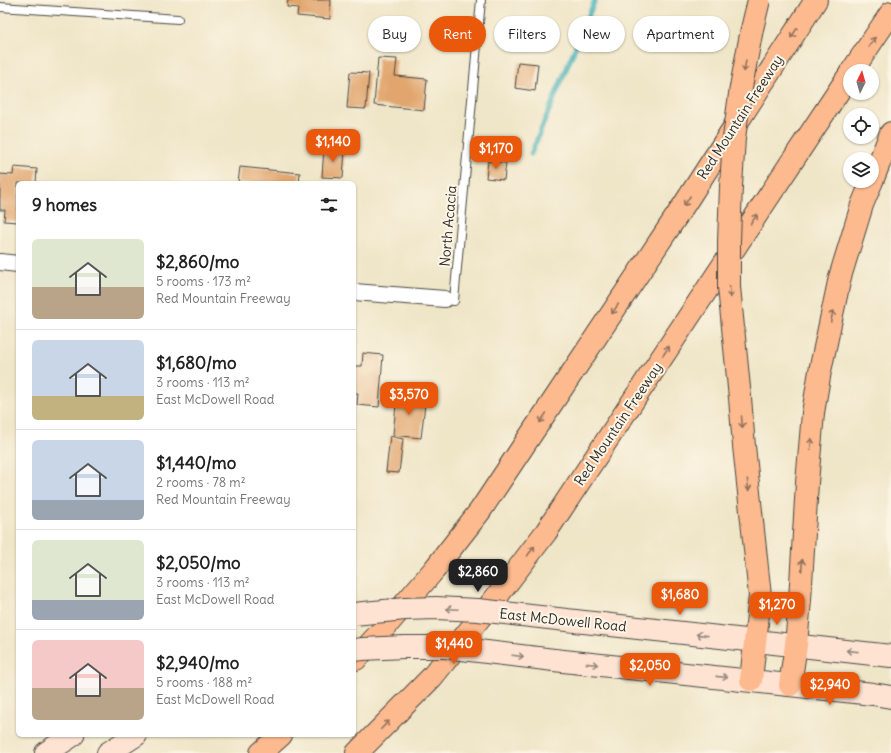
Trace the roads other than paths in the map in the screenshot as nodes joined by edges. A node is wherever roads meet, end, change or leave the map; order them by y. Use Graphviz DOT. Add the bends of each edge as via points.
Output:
graph roads {
  1 [pos="481,0"];
  2 [pos="759,0"];
  3 [pos="816,0"];
  4 [pos="0,7"];
  5 [pos="891,13"];
  6 [pos="178,18"];
  7 [pos="857,64"];
  8 [pos="843,85"];
  9 [pos="891,133"];
  10 [pos="879,163"];
  11 [pos="869,188"];
  12 [pos="0,262"];
  13 [pos="16,264"];
  14 [pos="356,292"];
  15 [pos="445,300"];
  16 [pos="356,614"];
  17 [pos="754,641"];
  18 [pos="796,645"];
  19 [pos="356,650"];
  20 [pos="891,656"];
  21 [pos="356,658"];
  22 [pos="751,680"];
  23 [pos="790,685"];
  24 [pos="891,697"];
  25 [pos="70,737"];
  26 [pos="133,737"];
  27 [pos="279,737"];
  28 [pos="46,753"];
  29 [pos="108,753"];
  30 [pos="261,753"];
  31 [pos="357,753"];
  1 -- 15 [label="lane, North Acacia" via="454,300"];
  2 -- 17 [label="highway, one-way, bridge" via="741,87 734,138 729,241 729,287 760,596"];
  3 -- 21 [label="highway, Red Mountain Freeway, one-way" via="682,208 480,511 434,570"];
  4 -- 6 [label="lane"];
  7 -- 5 [label="highway, one-way"];
  31 -- 8 [label="highway, Red Mountain Freeway, one-way" via="432,677 546,532"];
  9 -- 10 [label="highway"];
  18 -- 11 [label="highway, one-way" via="813,413 840,277"];
  12 -- 13 [label="street"];
  14 -- 15 [label="street"];
  17 -- 16 [label="main road, East McDowell Road, one-way, bridge" via="478,610 436,608"];
  17 -- 18 [label="main road, East McDowell Road"];
  17 -- 22 [label="highway"];
  20 -- 18 [label="main road, East McDowell Road, one-way"];
  18 -- 23 [label="highway"];
  19 -- 22 [label="main road, one-way, bridge" via="404,646 445,647"];
  22 -- 23 [label="main road"];
  23 -- 24 [label="main road"];
  25 -- 28 [label="main road"];
  26 -- 29 [label="main road"];
  27 -- 30 [label="highway"];
}
